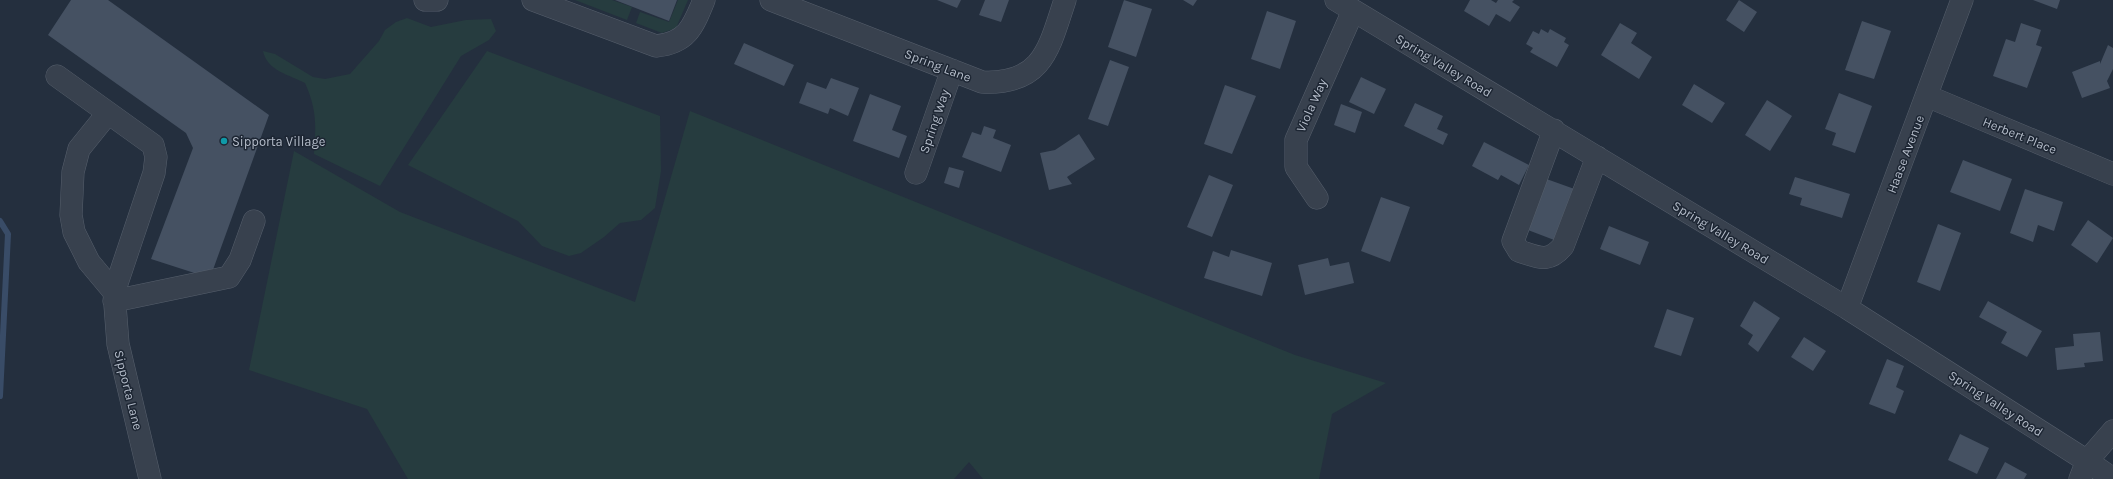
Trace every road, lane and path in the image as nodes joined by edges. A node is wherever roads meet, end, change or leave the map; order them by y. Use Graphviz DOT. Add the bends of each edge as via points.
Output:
graph roads {
  1 [pos="425,0"];
  2 [pos="437,0"];
  3 [pos="533,0"];
  4 [pos="704,0"];
  5 [pos="771,0"];
  6 [pos="1065,0"];
  7 [pos="1962,0"];
  8 [pos="1344,5"];
  9 [pos="952,70"];
  10 [pos="58,76"];
  11 [pos="1927,96"];
  12 [pos="108,113"];
  13 [pos="1554,130"];
  14 [pos="1598,157"];
  15 [pos="2112,171"];
  16 [pos="916,173"];
  17 [pos="1317,198"];
  18 [pos="254,221"];
  19 [pos="114,296"];
  20 [pos="1847,308"];
  21 [pos="2113,431"];
  22 [pos="2083,470"];
  23 [pos="150,479"];
  24 [pos="2113,479"];
  1 -- 2 [label="street"];
  3 -- 4 [label="street" via="656,46 670,44 690,30"];
  5 -- 9 [label="street, Spring Lane"];
  6 -- 9 [label="street, Spring Lane" via="1050,45 1032,70 1017,79 1000,83 982,82"];
  7 -- 11 [label="street, Haase Avenue"];
  8 -- 13 [label="street, Spring Valley Road"];
  8 -- 17 [label="street, Viola Way" via="1296,140 1296,167"];
  9 -- 16 [label="street, Spring Way"];
  10 -- 12 [label="street"];
  11 -- 15 [label="street, Herbert Place"];
  11 -- 20 [label="street, Haase Avenue"];
  12 -- 19 [label="street" via="79,149 73,172 71,215 74,232 90,262"];
  12 -- 19 [label="street" via="153,145 156,157 154,173"];
  13 -- 14 [label="street, Spring Valley Road"];
  13 -- 14 [label="street" via="1513,241 1519,251 1543,258 1549,258 1558,252 1563,246"];
  14 -- 20 [label="street, Spring Valley Road"];
  18 -- 19 [label="street" via="240,260 229,277"];
  19 -- 23 [label="street, Sipporta Lane" via="118,344"];
  20 -- 22 [label="street, Spring Valley Road"];
  21 -- 22 [label="street"];
  22 -- 24 [label="street, Spring Valley Road"];
}
